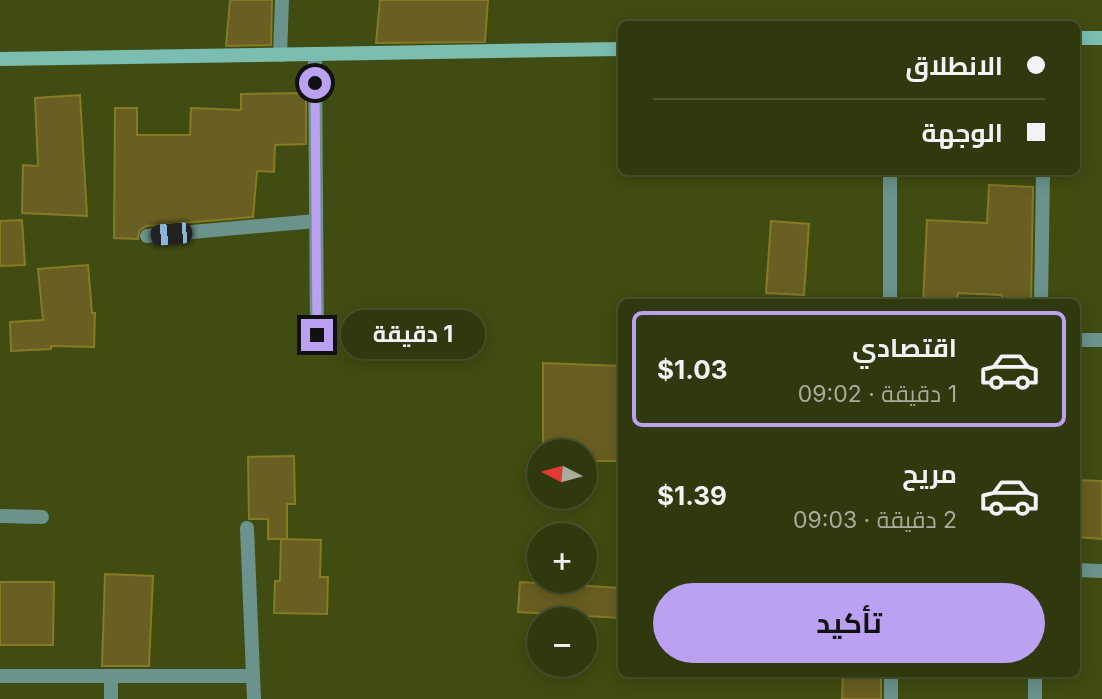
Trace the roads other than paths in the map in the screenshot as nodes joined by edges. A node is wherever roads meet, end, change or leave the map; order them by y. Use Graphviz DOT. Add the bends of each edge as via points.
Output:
graph roads {
  1 [pos="282,0"];
  2 [pos="1080,38"];
  3 [pos="1102,38"];
  4 [pos="618,48"];
  5 [pos="280,55"];
  6 [pos="315,55"];
  7 [pos="0,59"];
  8 [pos="890,175"];
  9 [pos="1043,175"];
  10 [pos="316,221"];
  11 [pos="147,236"];
  12 [pos="890,299"];
  13 [pos="1041,299"];
  14 [pos="317,335"];
  15 [pos="1080,340"];
  16 [pos="1102,340"];
  17 [pos="0,516"];
  18 [pos="42,517"];
  19 [pos="247,528"];
  20 [pos="1080,570"];
  21 [pos="1102,571"];
  22 [pos="0,676"];
  23 [pos="111,676"];
  24 [pos="253,676"];
  25 [pos="891,677"];
  26 [pos="1035,677"];
  27 [pos="111,699"];
  28 [pos="254,699"];
  29 [pos="891,699"];
  30 [pos="1035,699"];
  1 -- 5 [label="street"];
  2 -- 3 [label="main road"];
  4 -- 6 [label="main road"];
  5 -- 6 [label="main road"];
  5 -- 7 [label="main road"];
  6 -- 10 [label="street"];
  8 -- 12 [label="street"];
  9 -- 13 [label="street"];
  10 -- 11 [label="street"];
  10 -- 14 [label="street"];
  15 -- 16 [label="street"];
  17 -- 18 [label="street"];
  19 -- 24 [label="street"];
  20 -- 21 [label="street"];
  22 -- 23 [label="street"];
  23 -- 24 [label="street"];
  23 -- 27 [label="street"];
  24 -- 28 [label="street"];
  25 -- 29 [label="street"];
  26 -- 30 [label="street"];
}
